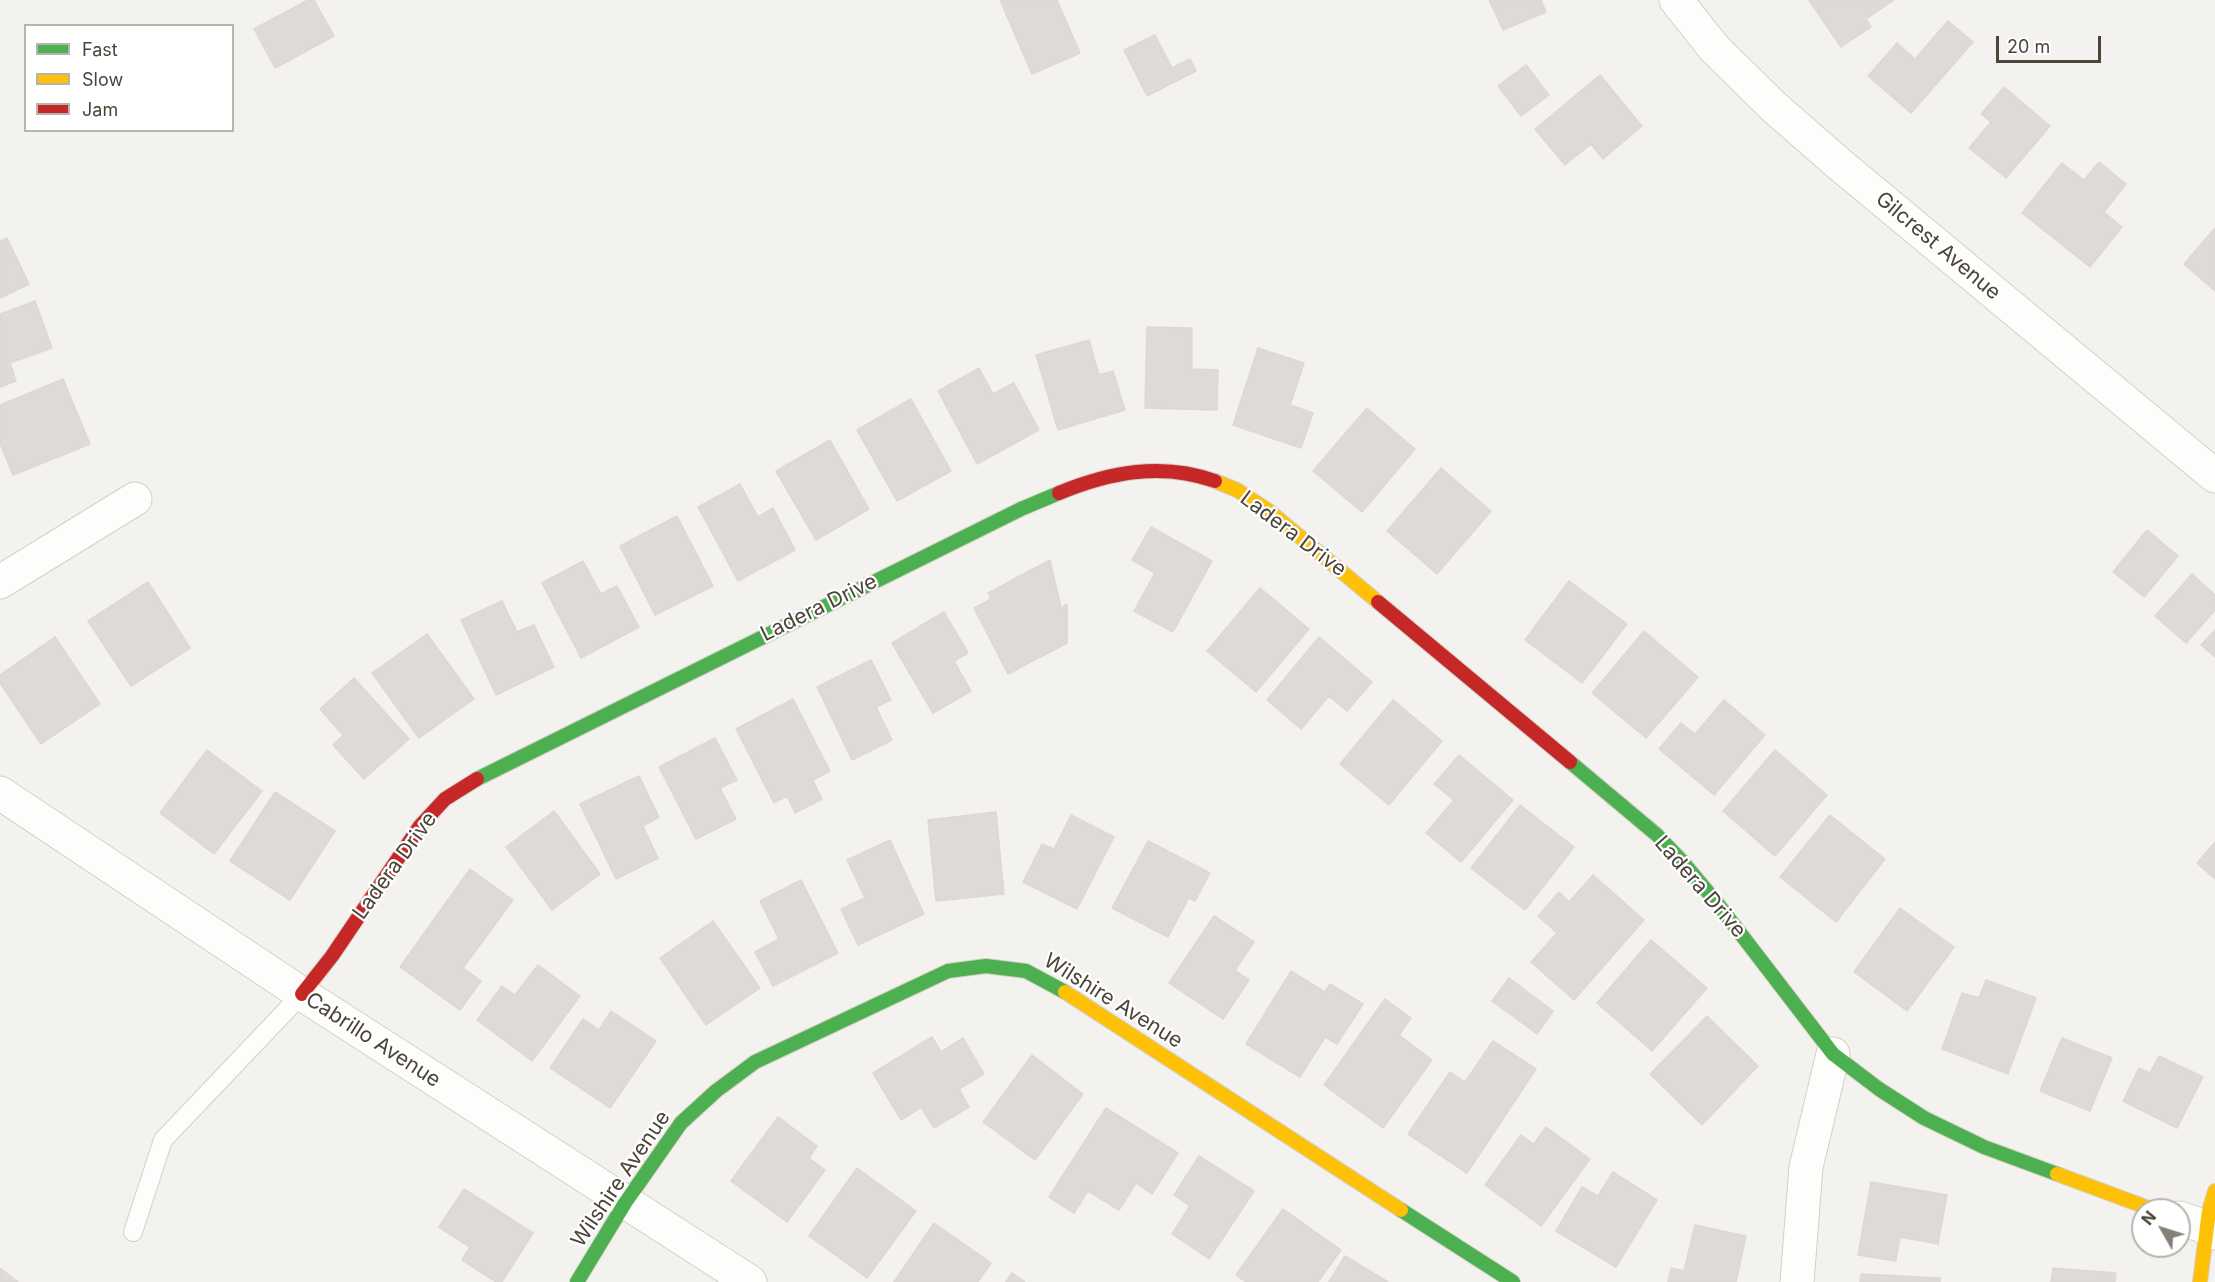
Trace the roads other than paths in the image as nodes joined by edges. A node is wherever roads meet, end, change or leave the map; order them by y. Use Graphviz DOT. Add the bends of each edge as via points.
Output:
graph roads {
  1 [pos="1676,0"];
  2 [pos="2215,476"];
  3 [pos="135,499"];
  4 [pos="0,582"];
  5 [pos="0,793"];
  6 [pos="302,994"];
  7 [pos="1833,1054"];
  8 [pos="2215,1191"];
  9 [pos="2131,1201"];
  10 [pos="625,1203"];
  11 [pos="2200,1226"];
  12 [pos="132,1232"];
  13 [pos="577,1282"];
  14 [pos="750,1282"];
  15 [pos="1513,1282"];
  16 [pos="1797,1282"];
  17 [pos="2200,1282"];
  1 -- 2 [label="street, Gilcrest Avenue" via="1714,48 1774,107"];
  3 -- 4 [label="street"];
  5 -- 6 [label="street, Cabrillo Avenue"];
  6 -- 7 [label="street, Ladera Drive" via="420,826 445,799 478,778 1056,493 1103,476 1133,470 1164,470 1227,485 1269,511 1657,835 1717,903"];
  6 -- 10 [label="street, Cabrillo Avenue"];
  6 -- 12 [label="lane" via="163,1140"];
  7 -- 9 [label="street, Ladera Drive" via="1924,1118 1984,1147"];
  7 -- 16 [label="street" via="1806,1167"];
  8 -- 11 [label="street"];
  10 -- 13 [label="street, Wilshire Avenue"];
  10 -- 14 [label="street, Cabrillo Avenue"];
  10 -- 15 [label="street, Wilshire Avenue" via="681,1123 755,1062 948,971 986,966 1026,971 1064,992"];
  11 -- 17 [label="street"];
}
